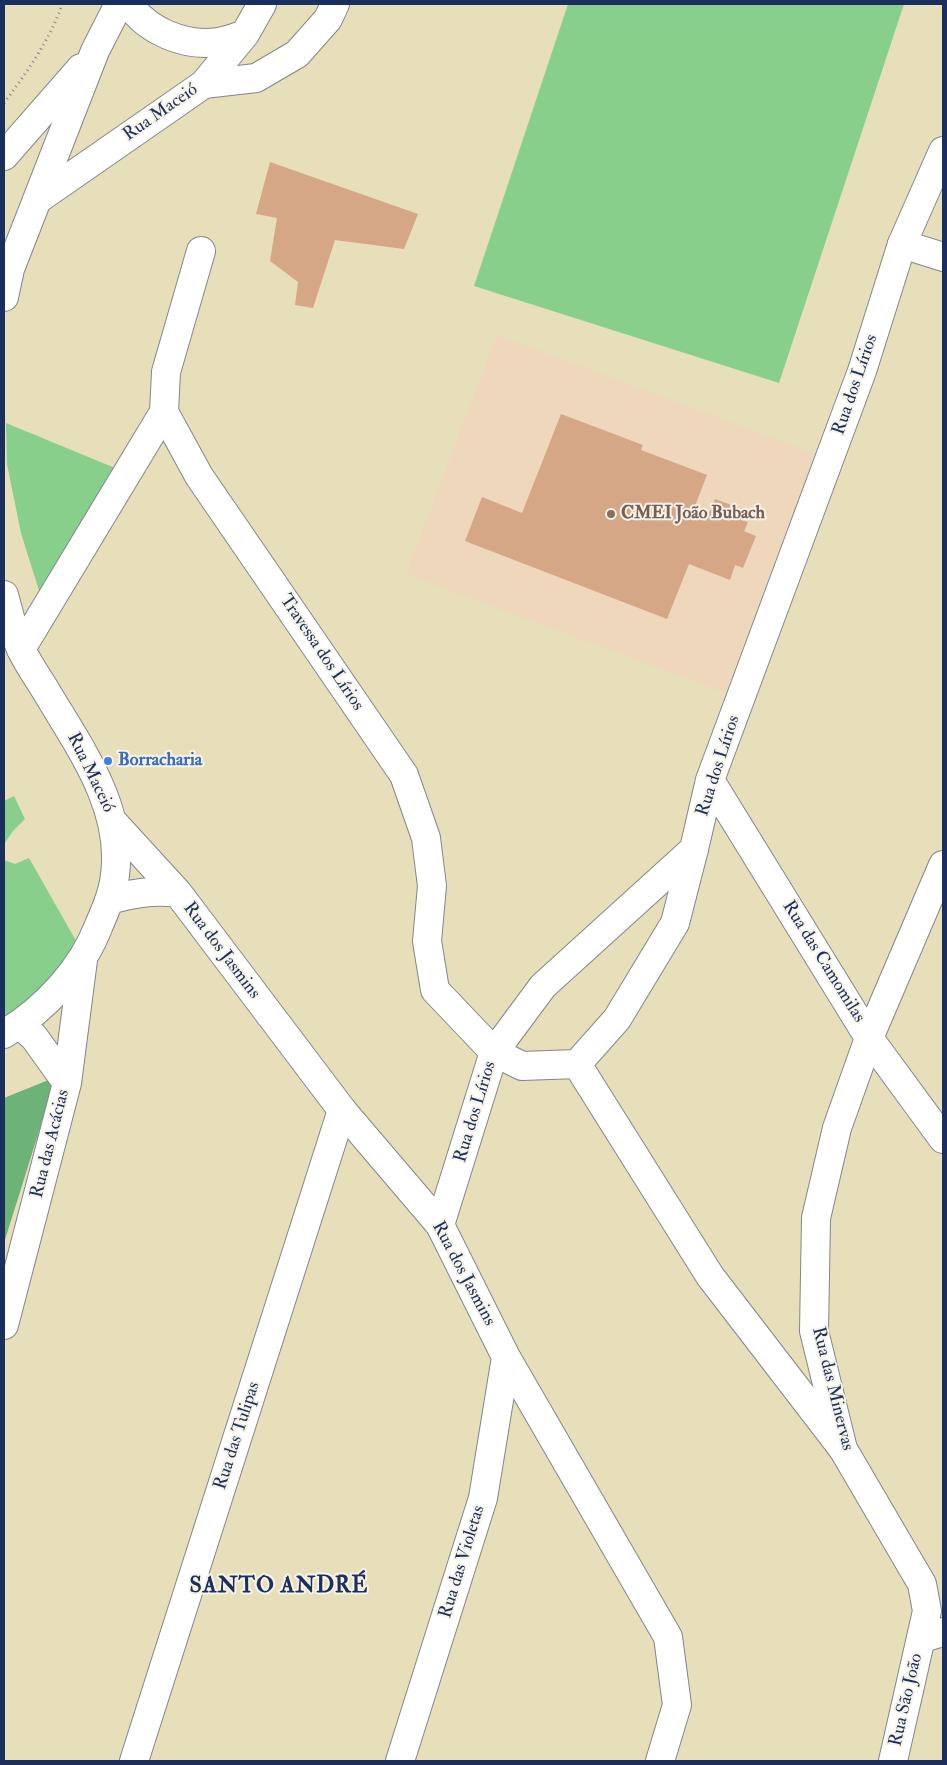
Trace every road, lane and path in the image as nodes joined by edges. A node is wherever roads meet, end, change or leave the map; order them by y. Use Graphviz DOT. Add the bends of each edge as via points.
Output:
graph roads {
  1 [pos="62,4"];
  2 [pos="119,4"];
  3 [pos="129,4"];
  4 [pos="262,4"];
  5 [pos="335,4"];
  6 [pos="245,34"];
  7 [pos="95,52"];
  8 [pos="204,84"];
  9 [pos="4,103"];
  10 [pos="943,151"];
  11 [pos="4,156"];
  12 [pos="37,200"];
  13 [pos="902,244"];
  14 [pos="201,252"];
  15 [pos="943,257"];
  16 [pos="4,297"];
  17 [pos="164,412"];
  18 [pos="4,595"];
  19 [pos="21,649"];
  20 [pos="710,780"];
  21 [pos="113,822"];
  22 [pos="694,849"];
  23 [pos="943,865"];
  24 [pos="178,893"];
  25 [pos="109,900"];
  26 [pos="83,960"];
  27 [pos="12,1029"];
  28 [pos="869,1038"];
  29 [pos="494,1052"];
  30 [pos="577,1064"];
  31 [pos="67,1083"];
  32 [pos="342,1110"];
  33 [pos="943,1139"];
  34 [pos="440,1225"];
  35 [pos="4,1325"];
  36 [pos="506,1357"];
  37 [pos="843,1449"];
  38 [pos="932,1635"];
  39 [pos="134,1761"];
  40 [pos="400,1761"];
  41 [pos="660,1761"];
  42 [pos="893,1761"];
  1 -- 9 [label="path" via="58,18"];
  2 -- 7 [label="street"];
  3 -- 6 [label="street" via="154,29 184,40 217,42"];
  4 -- 6 [label="street, Rua Maceió"];
  5 -- 8 [label="street" via="328,19 297,54 256,78"];
  6 -- 8 [label="street, Rua Maceió"];
  7 -- 11 [label="street"];
  7 -- 12 [label="street"];
  8 -- 12 [label="street, Rua Maceió"];
  10 -- 13 [label="street, Rua dos Lírios"];
  12 -- 16 [label="street" via="10,270"];
  13 -- 15 [label="street"];
  13 -- 20 [label="street, Rua dos Lírios" via="862,372"];
  14 -- 17 [label="street" via="166,372"];
  17 -- 19 [label="street"];
  17 -- 29 [label="street, Travessa dos Lírios" via="199,476 404,775 426,838 432,886 428,941 435,990"];
  18 -- 19 [label="street, Rua Maceió"];
  19 -- 21 [label="street, Rua Maceió" via="82,753 102,791"];
  20 -- 22 [label="street, Rua dos Lírios"];
  20 -- 28 [label="street, Rua das Camomilas"];
  21 -- 24 [label="street, Rua dos Jasmins"];
  21 -- 25 [label="street, Rua Maceió" via="116,875"];
  22 -- 29 [label="street, Rua dos Lírios" via="543,986"];
  22 -- 30 [label="street" via="675,923 616,1019"];
  23 -- 28 [label="street, Rua das Minervas"];
  24 -- 25 [label="street, Rua dos Jasmins" via="154,890"];
  24 -- 32 [label="street, Rua dos Jasmins"];
  25 -- 26 [label="street, Rua Maceió"];
  26 -- 27 [label="street" via="52,995"];
  26 -- 31 [label="street, Rua das Acácias"];
  27 -- 31 [label="street" via="34,1037"];
  28 -- 33 [label="street, Rua das Camomilas"];
  28 -- 37 [label="street, Rua das Minervas" via="837,1128 816,1218 814,1331"];
  29 -- 30 [label="street, Travessa dos Lírios" via="522,1066"];
  29 -- 34 [label="street, Rua dos Lírios"];
  30 -- 37 [label="street" via="710,1276"];
  31 -- 35 [label="street, Rua das Acácias"];
  32 -- 34 [label="street, Rua dos Jasmins"];
  32 -- 39 [label="street, Rua das Tulipas"];
  34 -- 36 [label="street, Rua dos Jasmins"];
  36 -- 40 [label="street, Rua das Violetas" via="483,1498"];
  36 -- 41 [label="street, Rua dos Jasmins" via="668,1637 677,1705"];
  37 -- 38 [label="street, Rua das Minervas" via="922,1584"];
  38 -- 42 [label="street, Rua São João"];
}
